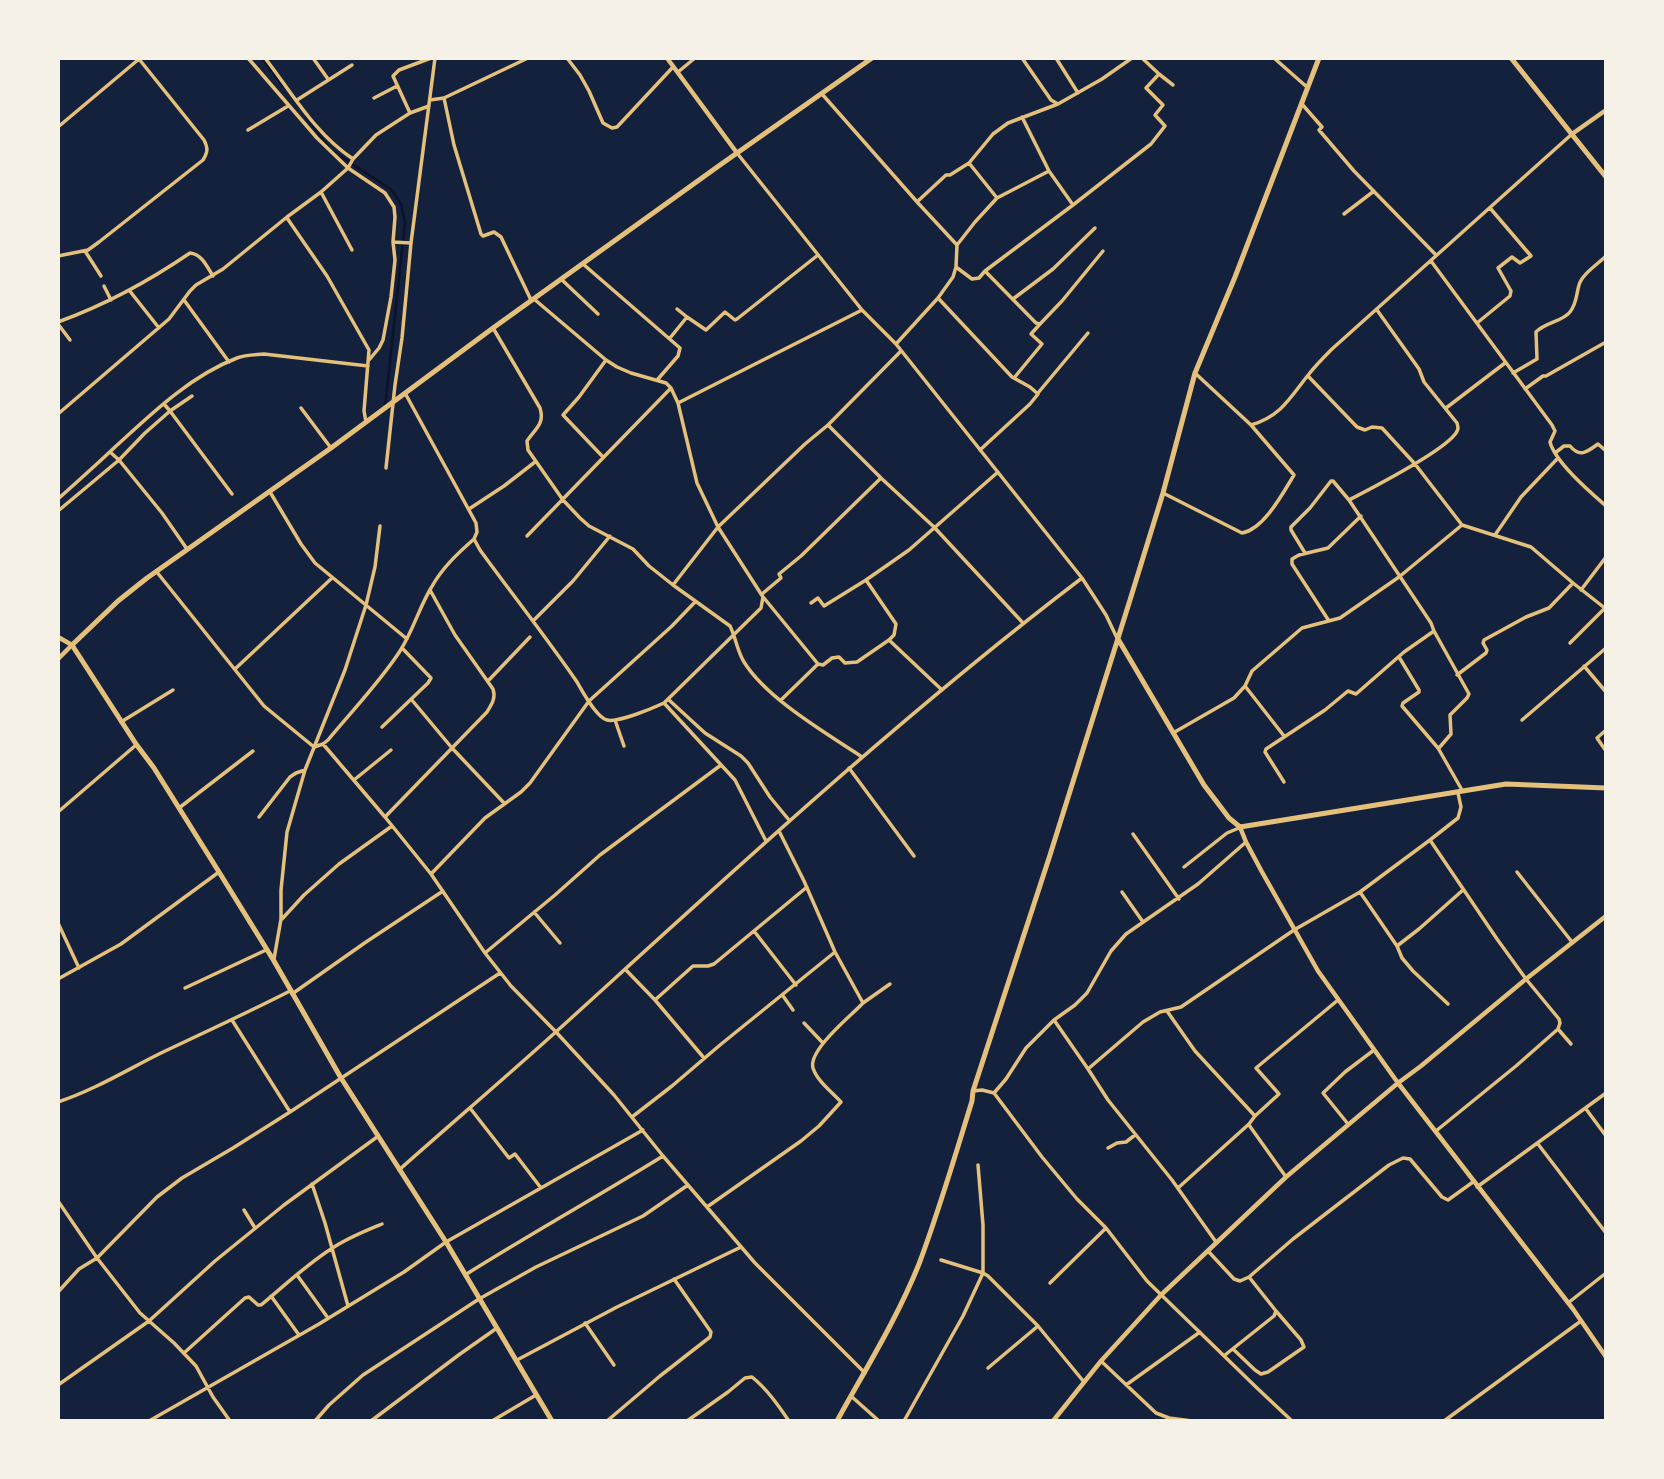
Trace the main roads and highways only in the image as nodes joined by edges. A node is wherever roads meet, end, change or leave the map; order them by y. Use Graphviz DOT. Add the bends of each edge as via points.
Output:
graph roads {
  1 [pos="872,58"];
  2 [pos="1319,58"];
  3 [pos="1511,58"];
  4 [pos="1606,177"];
  5 [pos="1118,639"];
  6 [pos="1606,788"];
  7 [pos="552,1421"];
  8 [pos="837,1421"];
  1 -- 7 [label="main road" via="156,572 72,645 179,807"];
  2 -- 5 [label="main road" via="1195,373"];
  3 -- 4 [label="main road"];
  5 -- 6 [label="main road" via="1204,785 1240,827 1506,784"];
  5 -- 8 [label="main road" via="919,1264"];
}
